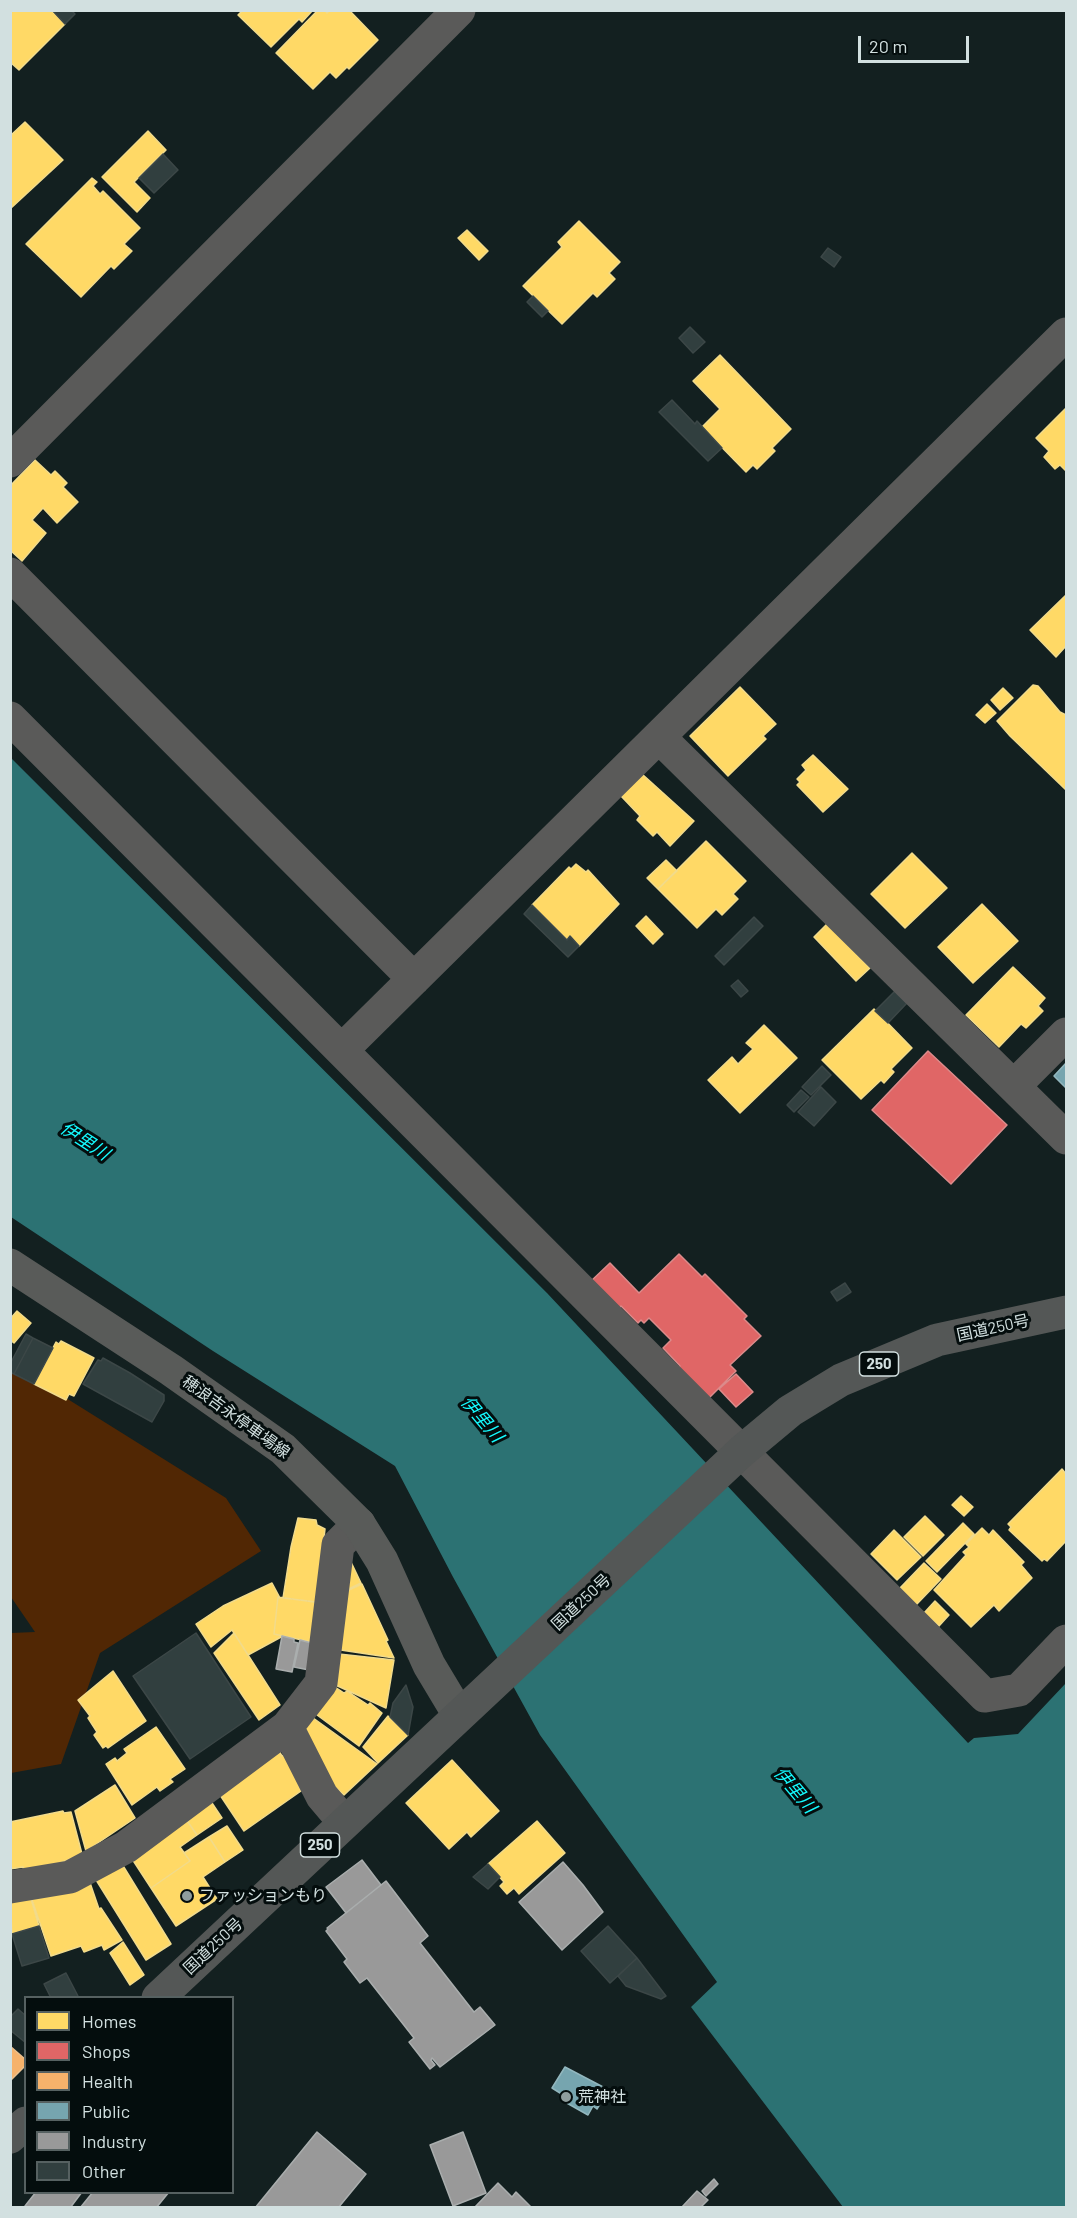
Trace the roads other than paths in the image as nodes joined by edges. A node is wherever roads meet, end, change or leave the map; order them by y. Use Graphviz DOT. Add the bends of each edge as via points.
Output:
graph roads {
  1 [pos="459,10"];
  2 [pos="1066,334"];
  3 [pos="10,461"];
  4 [pos="10,574"];
  5 [pos="10,718"];
  6 [pos="659,738"];
  7 [pos="414,979"];
  8 [pos="1066,1034"];
  9 [pos="342,1050"];
  10 [pos="1015,1085"];
  11 [pos="1066,1138"];
  12 [pos="10,1265"];
  13 [pos="1066,1312"];
  14 [pos="731,1462"];
  15 [pos="359,1524"];
  16 [pos="1066,1641"];
  17 [pos="459,1715"];
  18 [pos="287,1727"];
  19 [pos="344,1822"];
  20 [pos="10,1887"];
  21 [pos="160,1996"];
  22 [pos="24,2124"];
  23 [pos="10,2137"];
  1 -- 3 [label="street"];
  2 -- 6 [label="street"];
  4 -- 7 [label="street"];
  5 -- 9 [label="street"];
  6 -- 7 [label="street"];
  6 -- 10 [label="street"];
  7 -- 9 [label="street"];
  8 -- 10 [label="street"];
  9 -- 14 [label="street" via="567,1277"];
  10 -- 11 [label="street"];
  12 -- 15 [label="main road, 穂浪吉永停車場線" via="283,1449"];
  13 -- 14 [label="highway, 国道250号 / 250" via="937,1340 841,1380 790,1411"];
  14 -- 16 [label="street" via="985,1696 1019,1690"];
  14 -- 17 [label="highway, 国道250号 / 250"];
  15 -- 17 [label="main road, 穂浪吉永停車場線" via="382,1561 429,1665"];
  15 -- 18 [label="street" via="338,1545 321,1683"];
  17 -- 19 [label="highway, 国道250号 / 250"];
  18 -- 19 [label="street" via="322,1796"];
  18 -- 20 [label="street" via="126,1847 70,1877"];
  19 -- 21 [label="highway, 国道250号 / 250"];
  22 -- 23 [label="highway"];
}
